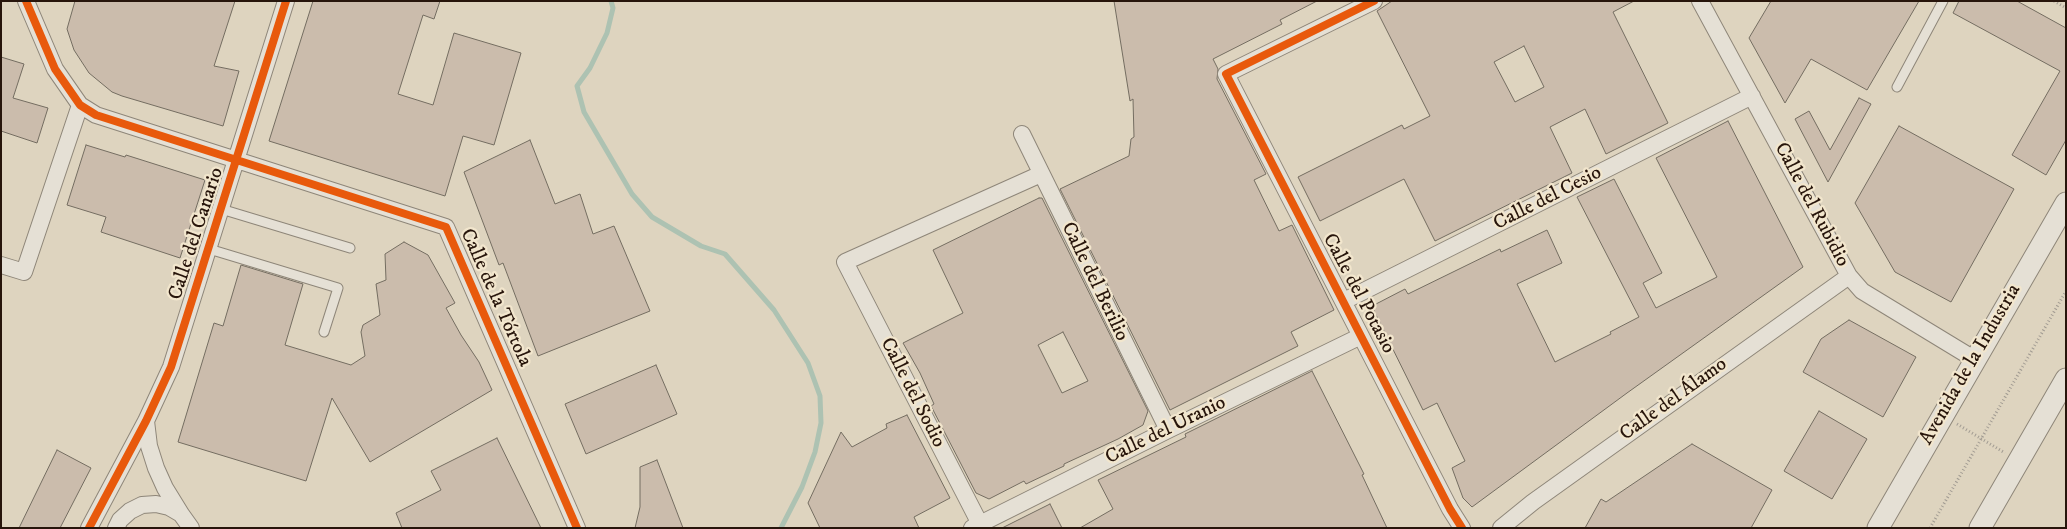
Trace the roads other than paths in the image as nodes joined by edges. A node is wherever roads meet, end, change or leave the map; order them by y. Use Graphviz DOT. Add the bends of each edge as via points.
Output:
graph roads {
  1 [pos="26,1"];
  2 [pos="286,1"];
  3 [pos="1374,1"];
  4 [pos="1700,1"];
  5 [pos="1943,1"];
  6 [pos="1897,87"];
  7 [pos="1752,96"];
  8 [pos="80,105"];
  9 [pos="1022,134"];
  10 [pos="237,160"];
  11 [pos="1040,174"];
  12 [pos="2066,203"];
  13 [pos="222,209"];
  14 [pos="350,248"];
  15 [pos="209,249"];
  16 [pos="1,265"];
  17 [pos="1849,276"];
  18 [pos="1344,302"];
  19 [pos="324,332"];
  20 [pos="1361,336"];
  21 [pos="1974,359"];
  22 [pos="2066,379"];
  23 [pos="146,421"];
  24 [pos="1168,430"];
  25 [pos="121,469"];
  26 [pos="181,514"];
  27 [pos="976,526"];
  28 [pos="89,528"];
  29 [pos="108,528"];
  30 [pos="116,528"];
  31 [pos="191,528"];
  32 [pos="577,528"];
  33 [pos="1462,528"];
  34 [pos="1501,528"];
  35 [pos="1878,528"];
  36 [pos="1980,528"];
  1 -- 8 [label="street" via="55,69"];
  2 -- 10 [label="street, Calle del Canario"];
  3 -- 18 [label="street, Calle del Potasio" via="1226,74"];
  4 -- 7 [label="street, Calle del Rubidio"];
  5 -- 6 [label="lane"];
  7 -- 17 [label="street, Calle del Rubidio"];
  7 -- 18 [label="street, Calle del Cesio"];
  8 -- 10 [label="street, Calle de la Tórtola" via="96,115"];
  8 -- 16 [label="street" via="24,272"];
  9 -- 11 [label="street, Calle del Berilio"];
  10 -- 13 [label="street, Calle del Canario"];
  10 -- 32 [label="street, Calle de la Tórtola" via="446,227"];
  11 -- 24 [label="street, Calle del Berilio"];
  11 -- 27 [label="street, Calle del Sodio" via="845,262"];
  12 -- 21 [label="street, Avenida de la Industria"];
  13 -- 14 [label="lane"];
  13 -- 15 [label="street, Calle del Canario"];
  15 -- 19 [label="lane" via="338,288"];
  15 -- 23 [label="street, Calle del Canario" via="171,367"];
  17 -- 21 [label="street, Calle del Rubidio" via="1862,291"];
  17 -- 34 [label="street, Calle del Álamo"];
  18 -- 20 [label="street, Calle del Potasio"];
  20 -- 24 [label="street, Calle del Uranio"];
  20 -- 33 [label="street, Calle del Potasio"];
  21 -- 35 [label="street, Avenida de la Industria"];
  22 -- 36 [label="street"];
  23 -- 25 [label="street, Calle del Canario"];
  23 -- 26 [label="street" via="156,468 164,488"];
  24 -- 27 [label="street, Calle del Uranio"];
  25 -- 28 [label="street, Calle del Canario"];
  25 -- 29 [label="street, Calle del Canario" via="106,506"];
  26 -- 30 [label="street" via="169,507 142,505 130,511"];
  26 -- 31 [label="street"];
}
